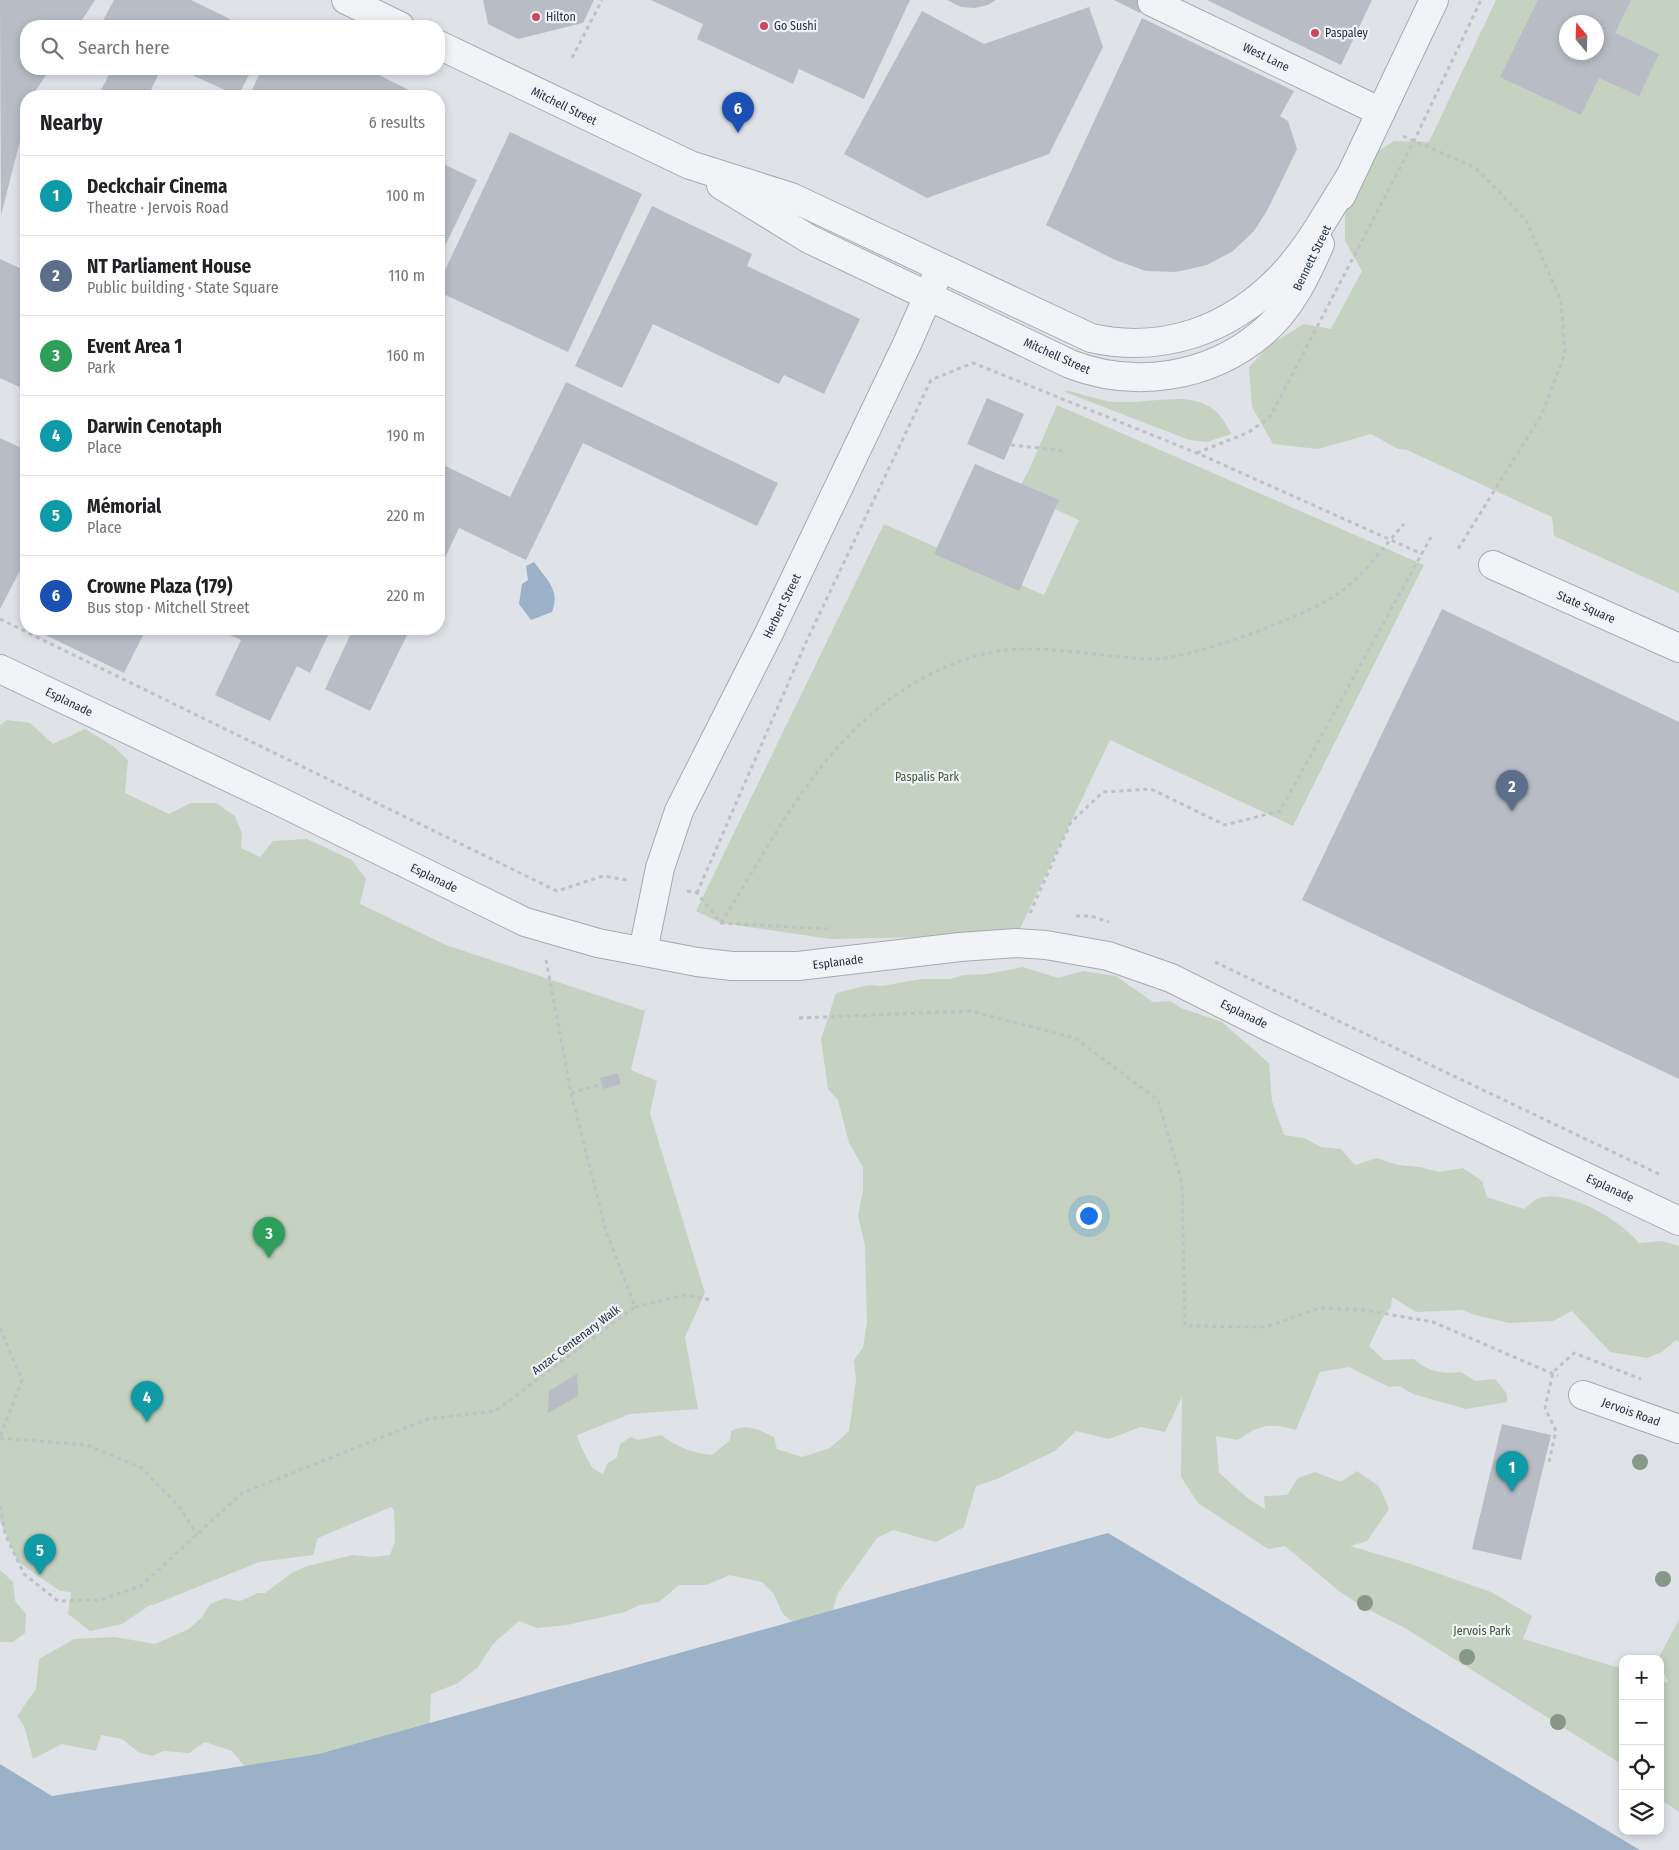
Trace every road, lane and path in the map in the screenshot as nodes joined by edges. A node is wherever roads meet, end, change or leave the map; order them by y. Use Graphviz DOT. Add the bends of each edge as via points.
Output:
graph roads {
  1 [pos="346,0"];
  2 [pos="602,0"];
  3 [pos="1434,0"];
  4 [pos="1481,0"];
  5 [pos="1159,3"];
  6 [pos="388,20"];
  7 [pos="445,48"];
  8 [pos="572,58"];
  9 [pos="1378,117"];
  10 [pos="1414,141"];
  11 [pos="690,165"];
  12 [pos="1348,180"];
  13 [pos="942,267"];
  14 [pos="926,296"];
  15 [pos="1201,333"];
  16 [pos="1214,361"];
  17 [pos="1249,432"];
  18 [pos="1011,444"];
  19 [pos="1066,451"];
  20 [pos="1197,453"];
  21 [pos="1404,524"];
  22 [pos="1431,537"];
  23 [pos="1389,540"];
  24 [pos="1458,549"];
  25 [pos="1422,554"];
  26 [pos="1493,565"];
  27 [pos="0,619"];
  28 [pos="20,629"];
  29 [pos="33,635"];
  30 [pos="1679,648"];
  31 [pos="0,669"];
  32 [pos="696,893"];
  33 [pos="556,900"];
  34 [pos="720,923"];
  35 [pos="1016,943"];
  36 [pos="643,951"];
  37 [pos="545,953"];
  38 [pos="546,958"];
  39 [pos="555,961"];
  40 [pos="799,1018"];
  41 [pos="602,1084"];
  42 [pos="571,1093"];
  43 [pos="1679,1221"];
  44 [pos="712,1300"];
  45 [pos="635,1307"];
  46 [pos="0,1328"];
  47 [pos="1553,1372"];
  48 [pos="1583,1395"];
  49 [pos="1679,1429"];
  50 [pos="0,1437"];
  51 [pos="1549,1462"];
  52 [pos="0,1506"];
  53 [pos="197,1535"];
  1 -- 6 [label="street"];
  2 -- 8 [label="path"];
  3 -- 9 [label="street, Bennett Street"];
  4 -- 10 [label="path"];
  5 -- 9 [label="street, West Lane"];
  7 -- 11 [label="street, Mitchell Street"];
  9 -- 10 [label="path"];
  9 -- 12 [label="street, Bennett Street"];
  10 -- 24 [label="path" via="1476,168 1526,220 1561,301 1565,353 1542,414"];
  11 -- 13 [label="street, Mitchell Street" via="790,197"];
  11 -- 14 [label="street, Mitchell Street" via="809,239"];
  12 -- 15 [label="street, Bennett Street" via="1282,276 1249,305"];
  12 -- 16 [label="street, Bennett Street" via="1306,277 1296,292 1263,332"];
  13 -- 14 [label="street, Herbert Street"];
  13 -- 15 [label="street, Mitchell Street" via="1091,338 1118,344 1144,343"];
  14 -- 16 [label="street, Mitchell Street" via="1070,364 1112,377 1138,379 1161,376 1192,370"];
  14 -- 36 [label="street, Herbert Street" via="907,344 769,633 679,811 660,868"];
  15 -- 16 [label="street"];
  17 -- 20 [label="path"];
  18 -- 19 [label="path"];
  20 -- 23 [label="path"];
  20 -- 32 [label="path" via="973,363 931,380 806,640"];
  21 -- 23 [label="path"];
  22 -- 25 [label="path"];
  23 -- 25 [label="path"];
  23 -- 34 [label="path" via="1357,578 1336,595 1242,636 1154,659 1022,648 991,652 918,681 845,736 808,784"];
  25 -- 35 [label="path" via="1280,811 1225,825 1151,789 1103,792 1071,822"];
  26 -- 30 [label="street, State Square"];
  27 -- 28 [label="path"];
  29 -- 33 [label="path" via="558,891"];
  31 -- 36 [label="street, Esplanade" via="525,922 598,943"];
  35 -- 36 [label="street, Esplanade" via="789,967 732,966"];
  35 -- 43 [label="street, Esplanade" via="1063,947 1108,956 1171,978"];
  37 -- 38 [label="path, Anzac Centenary Walk"];
  38 -- 39 [label="path"];
  38 -- 42 [label="path, Anzac Centenary Walk"];
  40 -- 47 [label="path" via="971,1011 1075,1038 1158,1100 1182,1183 1185,1326 1266,1327 1320,1308 1364,1310 1433,1322"];
  41 -- 42 [label="path"];
  42 -- 45 [label="path, Anzac Centenary Walk" via="606,1231"];
  44 -- 45 [label="path" via="684,1295"];
  45 -- 53 [label="path, Anzac Centenary Walk" via="495,1411 428,1419 242,1493"];
  46 -- 50 [label="path" via="22,1380"];
  47 -- 48 [label="path"];
  47 -- 51 [label="path" via="1544,1408 1556,1432"];
  48 -- 49 [label="street, Jervois Road"];
  50 -- 53 [label="path" via="87,1445 142,1468 180,1508"];
  52 -- 53 [label="path, Anzac Centenary Walk" via="5,1534 24,1574 58,1601 100,1600 141,1586"];
}
